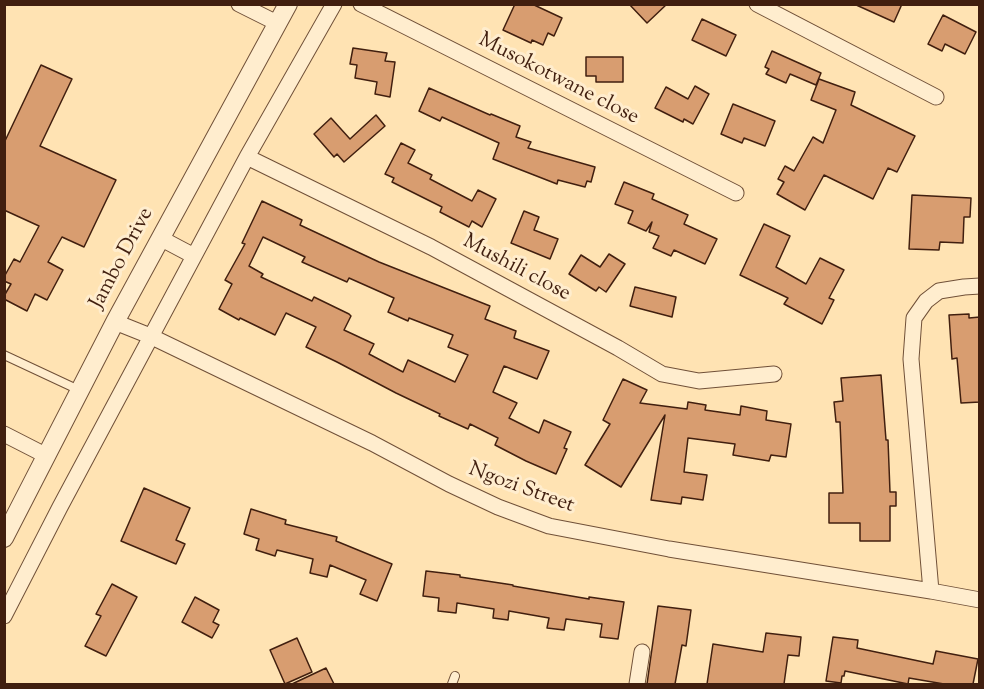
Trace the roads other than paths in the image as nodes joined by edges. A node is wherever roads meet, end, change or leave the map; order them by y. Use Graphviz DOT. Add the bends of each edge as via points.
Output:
graph roads {
  1 [pos="239,4"];
  2 [pos="288,4"];
  3 [pos="334,4"];
  4 [pos="361,4"];
  5 [pos="757,4"];
  6 [pos="277,22"];
  7 [pos="936,98"];
  8 [pos="247,157"];
  9 [pos="736,194"];
  10 [pos="160,238"];
  11 [pos="194,256"];
  12 [pos="980,286"];
  13 [pos="115,322"];
  14 [pos="150,336"];
  15 [pos="4,355"];
  16 [pos="774,374"];
  17 [pos="80,390"];
  18 [pos="4,434"];
  19 [pos="47,456"];
  20 [pos="4,538"];
  21 [pos="931,591"];
  22 [pos="980,600"];
  23 [pos="4,616"];
  24 [pos="642,652"];
  25 [pos="637,684"];
  1 -- 6 [label="street"];
  2 -- 6 [label="street, Jambo Drive"];
  3 -- 8 [label="street"];
  4 -- 9 [label="street, Musokotwane close"];
  5 -- 7 [label="street"];
  6 -- 10 [label="street, Jambo Drive"];
  8 -- 11 [label="street"];
  8 -- 16 [label="street, Mushili close" via="431,247 662,374 699,381"];
  10 -- 11 [label="street"];
  10 -- 13 [label="street, Jambo Drive"];
  11 -- 14 [label="street"];
  12 -- 21 [label="street" via="939,291 914,318 911,359"];
  13 -- 14 [label="street, Ngozi Street"];
  13 -- 17 [label="street, Jambo Drive"];
  14 -- 21 [label="street, Ngozi Street" via="372,442 449,484 549,526"];
  14 -- 23 [label="street"];
  15 -- 17 [label="lane"];
  17 -- 19 [label="street, Jambo Drive"];
  18 -- 19 [label="street"];
  19 -- 20 [label="street, Jambo Drive"];
  21 -- 22 [label="street, Ngozi Street"];
  24 -- 25 [label="street"];
}
